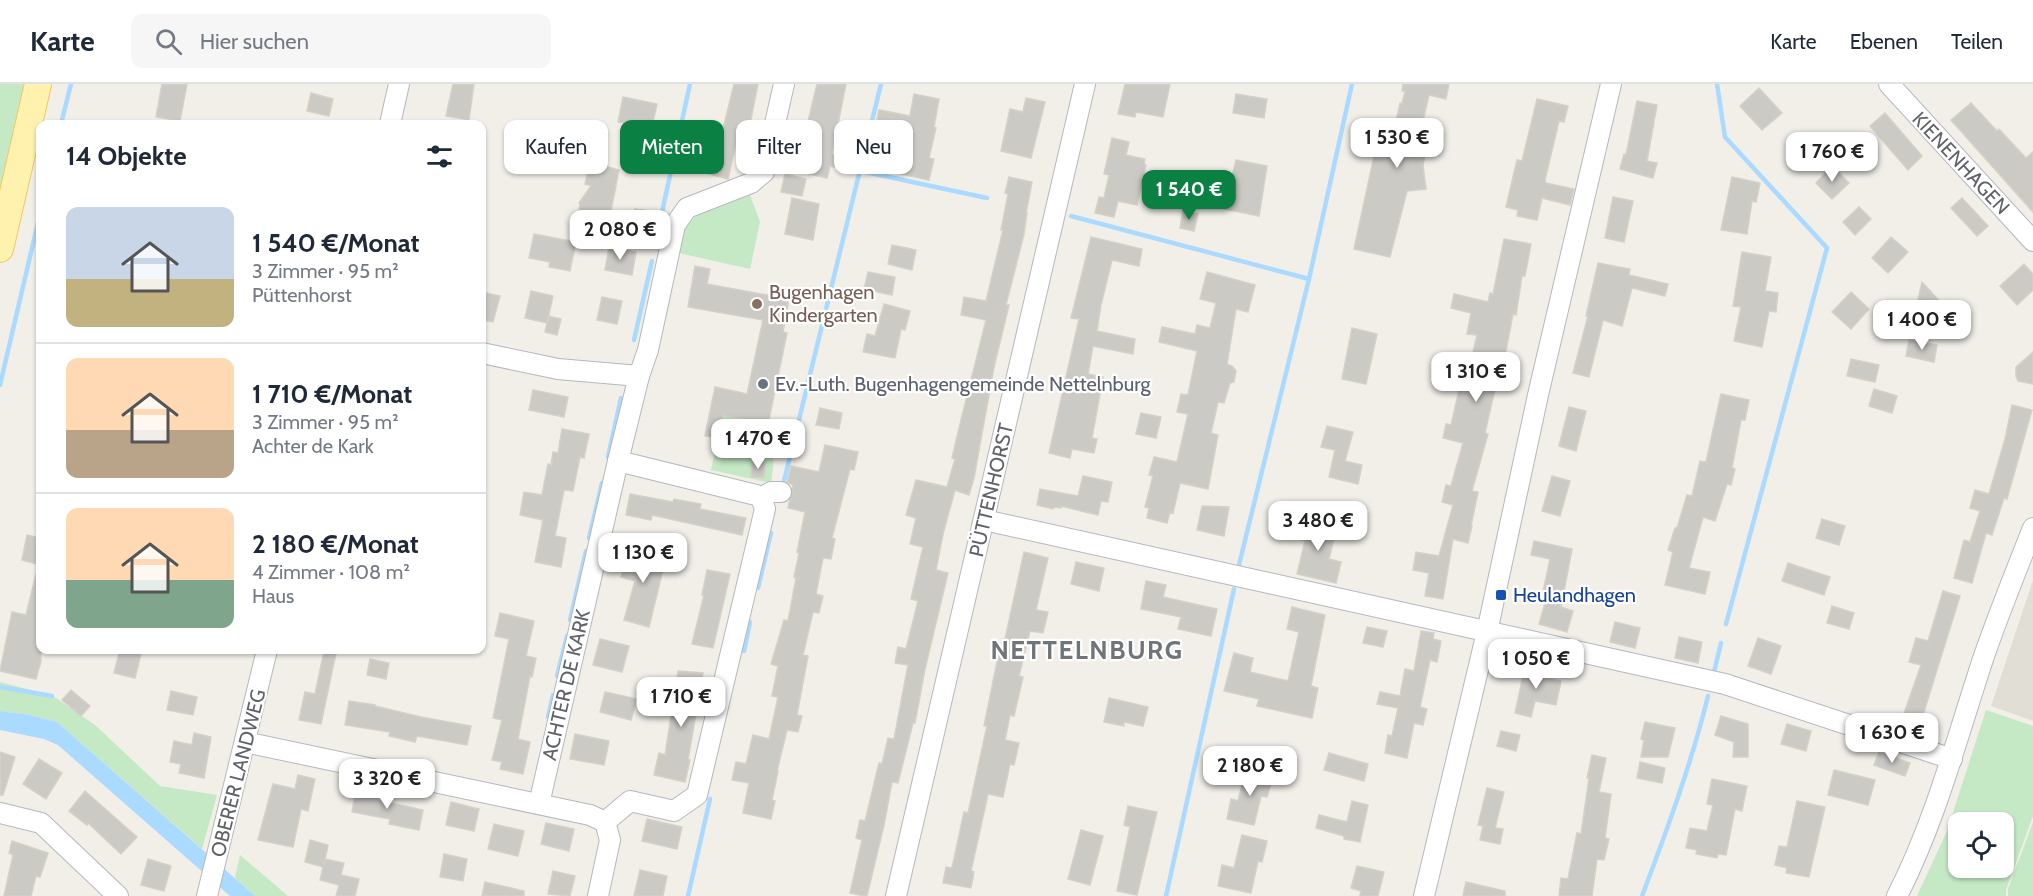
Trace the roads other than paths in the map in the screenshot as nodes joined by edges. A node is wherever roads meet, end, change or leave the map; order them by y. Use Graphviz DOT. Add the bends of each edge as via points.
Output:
graph roads {
  1 [pos="38,84"];
  2 [pos="399,84"];
  3 [pos="784,84"];
  4 [pos="1085,84"];
  5 [pos="1611,84"];
  6 [pos="1888,84"];
  7 [pos="391,120"];
  8 [pos="2033,241"];
  9 [pos="0,249"];
  10 [pos="486,354"];
  11 [pos="639,376"];
  12 [pos="618,461"];
  13 [pos="781,492"];
  14 [pos="761,498"];
  15 [pos="984,520"];
  16 [pos="2033,528"];
  17 [pos="1486,632"];
  18 [pos="266,654"];
  19 [pos="245,742"];
  20 [pos="1952,759"];
  21 [pos="539,804"];
  22 [pos="0,813"];
  23 [pos="605,822"];
  24 [pos="209,890"];
  25 [pos="118,896"];
  26 [pos="598,896"];
  27 [pos="896,896"];
  28 [pos="1424,896"];
  29 [pos="1897,896"];
  1 -- 9 [label="main road"];
  2 -- 7 [label="street"];
  3 -- 11 [label="street, ACHTER DE KARK" via="764,172 751,183 687,208 675,225"];
  4 -- 15 [label="street, PÜTTENHORST"];
  5 -- 17 [label="street"];
  6 -- 8 [label="street, KIENENHAGEN"];
  10 -- 11 [label="street" via="558,369"];
  11 -- 12 [label="street, ACHTER DE KARK"];
  12 -- 14 [label="street"];
  12 -- 21 [label="street, ACHTER DE KARK"];
  13 -- 14 [label="street"];
  14 -- 23 [label="street" via="765,509 698,795 674,811 630,801"];
  15 -- 17 [label="street"];
  15 -- 27 [label="street, PÜTTENHORST"];
  16 -- 20 [label="street" via="1984,656"];
  17 -- 20 [label="street" via="1725,684"];
  17 -- 28 [label="street"];
  18 -- 19 [label="street, OBERER LANDWEG"];
  19 -- 21 [label="street"];
  19 -- 24 [label="street, OBERER LANDWEG"];
  20 -- 29 [label="street"];
  21 -- 23 [label="street"];
  22 -- 25 [label="street" via="41,823"];
  23 -- 26 [label="street" via="610,840"];
}
